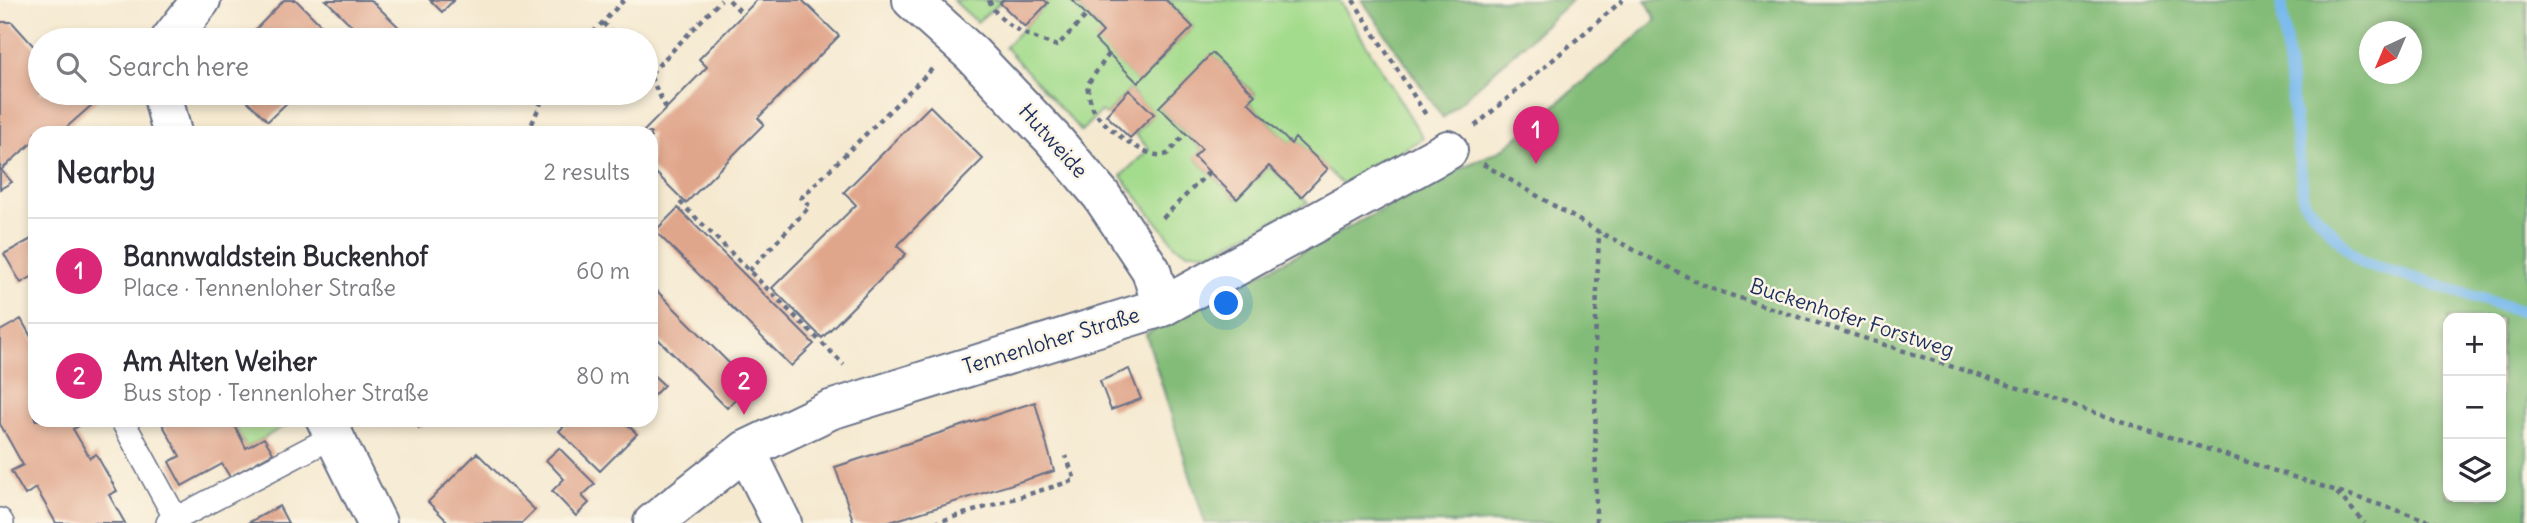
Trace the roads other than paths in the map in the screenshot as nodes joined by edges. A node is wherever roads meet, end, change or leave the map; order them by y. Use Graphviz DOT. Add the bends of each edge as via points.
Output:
graph roads {
  1 [pos="201,0"];
  2 [pos="912,0"];
  3 [pos="179,28"];
  4 [pos="165,105"];
  5 [pos="170,126"];
  6 [pos="1448,150"];
  7 [pos="1162,306"];
  8 [pos="125,427"];
  9 [pos="330,428"];
  10 [pos="746,450"];
  11 [pos="172,521"];
  12 [pos="377,523"];
  13 [pos="653,523"];
  14 [pos="782,523"];
  1 -- 3 [label="street"];
  2 -- 7 [label="street, Hutweide" via="972,54 1101,195 1151,270"];
  4 -- 5 [label="street"];
  6 -- 7 [label="street, Tennenloher Straße"];
  7 -- 10 [label="street, Tennenloher Straße" via="830,410"];
  8 -- 11 [label="lane"];
  9 -- 11 [label="lane"];
  9 -- 12 [label="street"];
  10 -- 13 [label="street, Tennenloher Straße"];
  10 -- 14 [label="street"];
}
